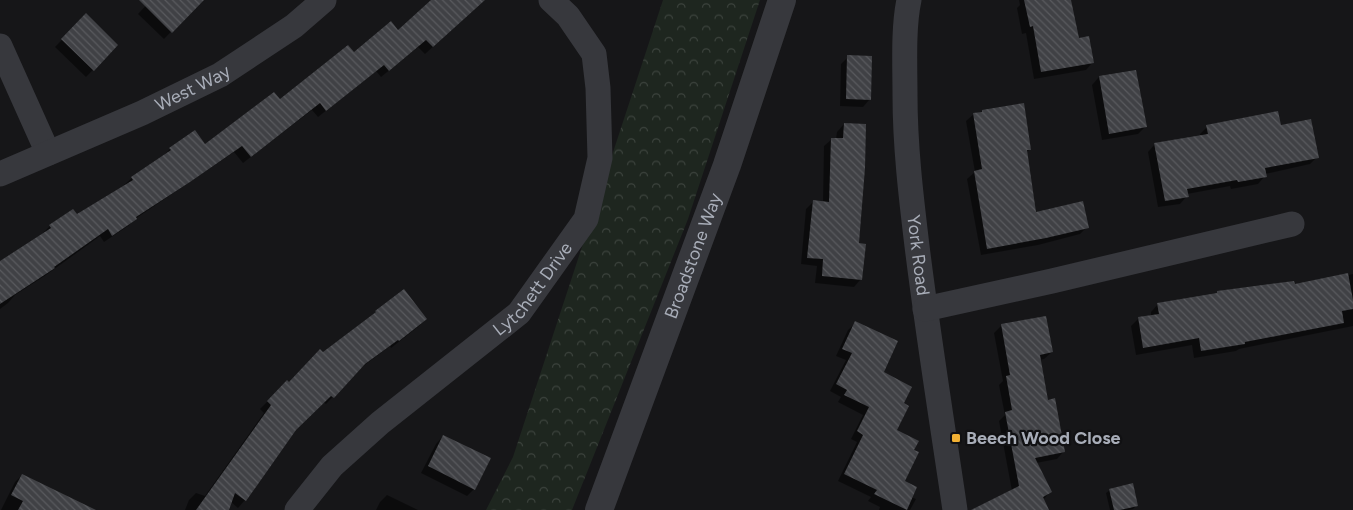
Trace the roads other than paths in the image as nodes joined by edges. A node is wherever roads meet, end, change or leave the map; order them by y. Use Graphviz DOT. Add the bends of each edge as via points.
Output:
graph roads {
  1 [pos="324,0"];
  2 [pos="551,0"];
  3 [pos="782,0"];
  4 [pos="909,0"];
  5 [pos="0,46"];
  6 [pos="48,153"];
  7 [pos="0,174"];
  8 [pos="1292,224"];
  9 [pos="925,309"];
  10 [pos="297,510"];
  11 [pos="599,510"];
  12 [pos="955,510"];
  1 -- 6 [label="street, West Way" via="294,26 220,75"];
  2 -- 10 [label="street, Lytchett Drive" via="568,16 594,54 600,158 586,219 519,313 380,423 332,466"];
  3 -- 11 [label="street, Broadstone Way" via="727,164"];
  4 -- 9 [label="street, York Road" via="905,133"];
  5 -- 6 [label="street"];
  6 -- 7 [label="street, West Way"];
  8 -- 9 [label="street"];
  9 -- 12 [label="street, York Road"];
}
